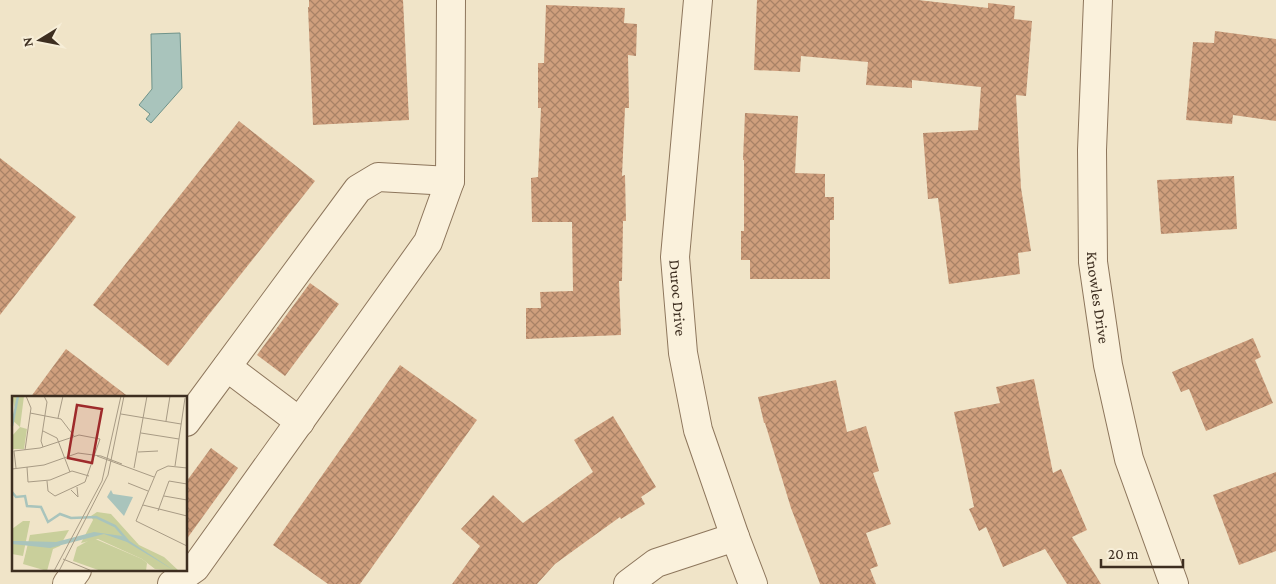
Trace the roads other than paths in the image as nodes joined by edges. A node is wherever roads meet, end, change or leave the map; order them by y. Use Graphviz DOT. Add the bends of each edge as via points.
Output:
graph roads {
  1 [pos="451,0"];
  2 [pos="698,0"];
  3 [pos="1098,0"];
  4 [pos="450,180"];
  5 [pos="227,367"];
  6 [pos="188,419"];
  7 [pos="300,422"];
  8 [pos="735,538"];
  9 [pos="76,572"];
  10 [pos="67,584"];
  11 [pos="172,584"];
  12 [pos="628,584"];
  13 [pos="753,584"];
  14 [pos="1174,584"];
  1 -- 4 [label="street"];
  2 -- 8 [label="street, Duroc Drive" via="676,266 683,353 698,430"];
  3 -- 14 [label="street, Knowles Drive" via="1092,150 1094,262 1108,365 1129,459"];
  4 -- 5 [label="street" via="378,177 358,189"];
  4 -- 7 [label="street" via="428,242"];
  5 -- 6 [label="street"];
  5 -- 7 [label="street"];
  7 -- 11 [label="street" via="195,568"];
  8 -- 12 [label="street" via="656,563"];
  8 -- 13 [label="street, Duroc Drive"];
  9 -- 10 [label="street"];
}
